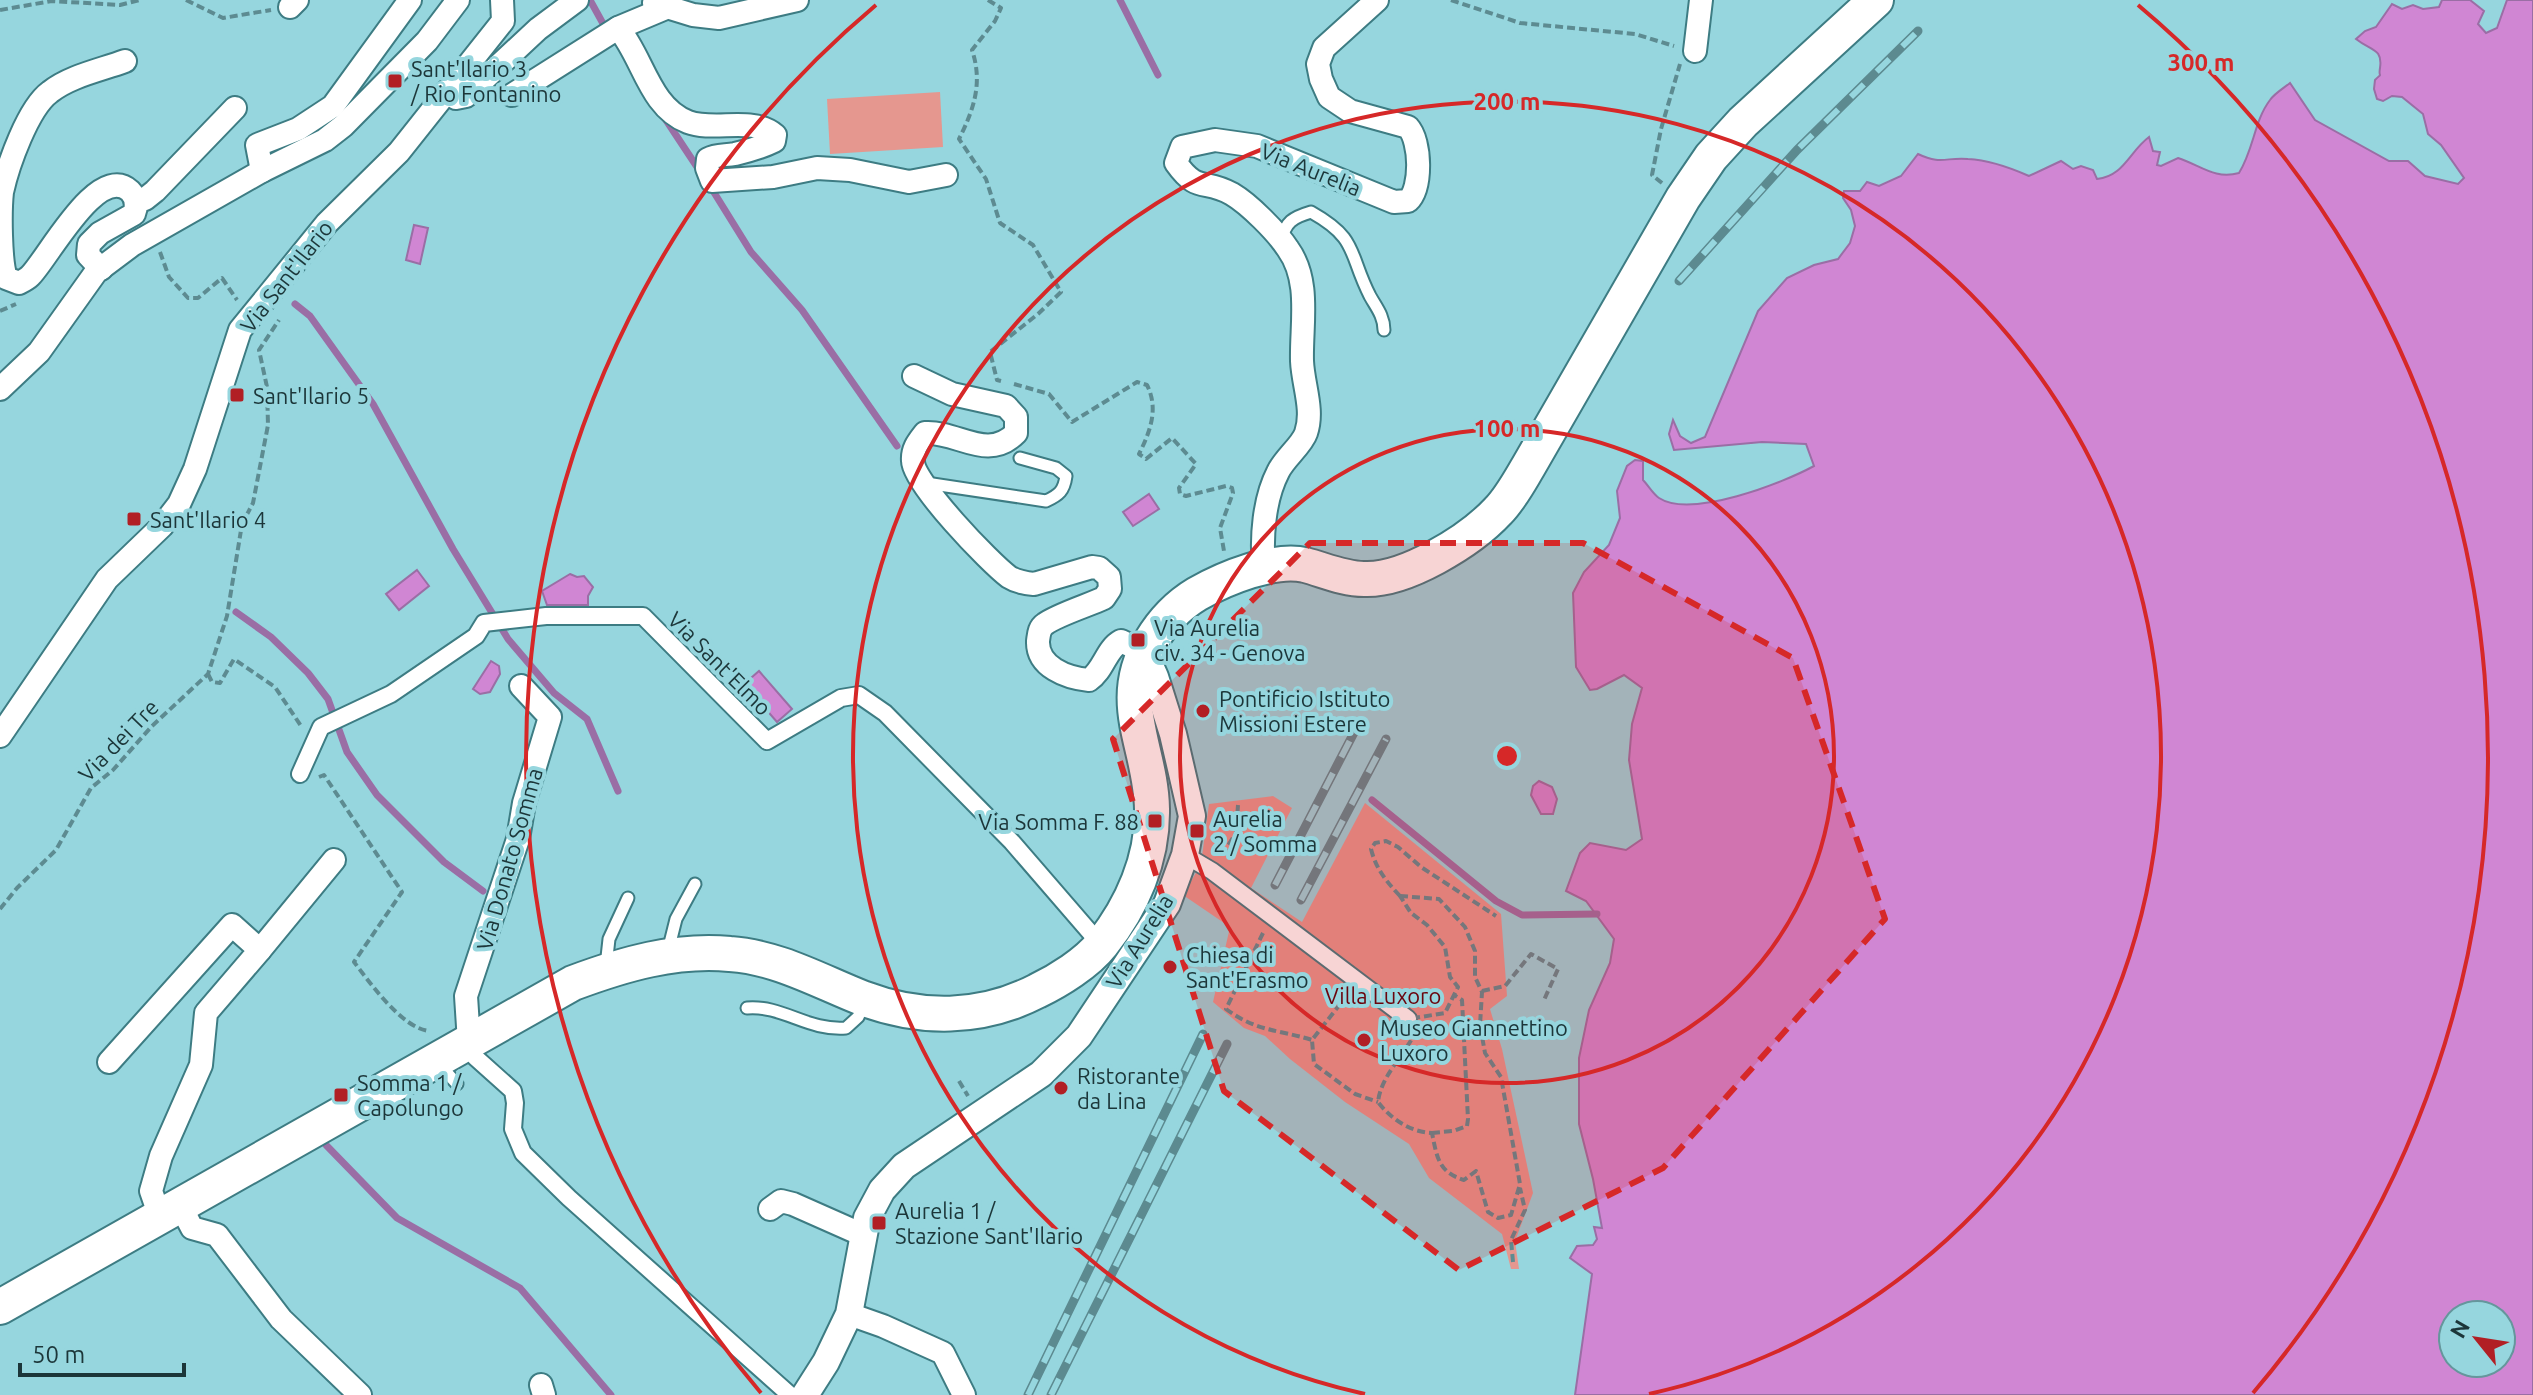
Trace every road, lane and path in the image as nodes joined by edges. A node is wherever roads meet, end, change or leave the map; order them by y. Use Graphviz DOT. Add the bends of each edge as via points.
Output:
graph roads {
  1 [pos="140,0"];
  2 [pos="186,0"];
  3 [pos="410,0"];
  4 [pos="458,0"];
  5 [pos="502,0"];
  6 [pos="577,0"];
  7 [pos="643,0"];
  8 [pos="797,0"];
  9 [pos="988,0"];
  10 [pos="1377,0"];
  11 [pos="1451,0"];
  12 [pos="1701,0"];
  13 [pos="1876,0"];
  14 [pos="294,4"];
  15 [pos="668,7"];
  16 [pos="0,10"];
  17 [pos="618,28"];
  18 [pos="1689,52"];
  19 [pos="125,61"];
  20 [pos="446,92"];
  21 [pos="512,95"];
  22 [pos="235,108"];
  23 [pos="262,171"];
  24 [pos="946,175"];
  25 [pos="1668,188"];
  26 [pos="136,201"];
  27 [pos="1282,241"];
  28 [pos="159,249"];
  29 [pos="101,269"];
  30 [pos="282,316"];
  31 [pos="240,330"];
  32 [pos="1384,330"];
  33 [pos="914,376"];
  34 [pos="0,389"];
  35 [pos="1020,458"];
  36 [pos="922,482"];
  37 [pos="1256,570"];
  38 [pos="1144,652"];
  39 [pos="521,686"];
  40 [pos="0,736"];
  41 [pos="300,774"];
  42 [pos="1238,805"];
  43 [pos="1185,855"];
  44 [pos="334,860"];
  45 [pos="1212,871"];
  46 [pos="695,884"];
  47 [pos="1400,896"];
  48 [pos="628,898"];
  49 [pos="0,909"];
  50 [pos="1496,916"];
  51 [pos="1271,917"];
  52 [pos="1101,945"];
  53 [pos="260,950"];
  54 [pos="667,955"];
  55 [pos="606,971"];
  56 [pos="1357,981"];
  57 [pos="1482,992"];
  58 [pos="1454,995"];
  59 [pos="866,999"];
  60 [pos="1544,1000"];
  61 [pos="747,1008"];
  62 [pos="1408,1019"];
  63 [pos="1312,1040"];
  64 [pos="469,1042"];
  65 [pos="109,1062"];
  66 [pos="1378,1102"];
  67 [pos="1432,1133"];
  68 [pos="1520,1184"];
  69 [pos="770,1209"];
  70 [pos="170,1211"];
  71 [pos="863,1235"];
  72 [pos="1513,1262"];
  73 [pos="0,1307"];
  74 [pos="849,1314"];
  75 [pos="360,1395"];
  76 [pos="790,1395"];
  77 [pos="805,1395"];
  78 [pos="964,1395"];
  1 -- 16 [label="path" via="120,5 52,1"];
  2 -- 14 [label="path" via="223,18"];
  3 -- 23 [label="street" via="333,106 298,129 257,145"];
  4 -- 23 [label="street" via="427,41 343,126"];
  5 -- 20 [label="street, Via Sant'Ilario" via="503,21"];
  6 -- 20 [label="street" via="466,96"];
  7 -- 15 [label="street"];
  8 -- 15 [label="street" via="719,18"];
  9 -- 37 [label="path" via="1001,8 972,50 977,94 959,139 986,179 1000,223 1033,245 1061,292 990,352 997,380 1049,394 1072,422 1137,382 1147,385 1153,419 1139,454 1146,459 1172,438 1196,464 1180,494 1232,488 1220,528 1224,556"];
  10 -- 27 [label="street, Via Aurelia" via="1324,48 1318,64 1329,97 1350,111 1408,127 1413,133 1416,190 1408,201 1394,202 1257,146 1215,140 1182,147 1176,163 1187,179 1233,195"];
  11 -- 18 [label="path" via="1520,23 1635,34"];
  12 -- 18 [label="street"];
  13 -- 37 [label="main road" via="1711,157 1528,467 1492,518 1405,572 1366,580 1301,564"];
  15 -- 17 [label="street"];
  17 -- 21 [label="street"];
  17 -- 24 [label="street" via="660,101 687,122 755,127 775,135 766,145 708,159 712,181 817,168 909,182"];
  18 -- 25 [label="path" via="1661,129 1652,175"];
  19 -- 26 [label="street" via="48,93 31,116 2,193 1,266 6,278 19,283 30,276 58,236 104,188 124,188"];
  20 -- 31 [label="street, Via Sant'Ilario" via="399,152 311,241"];
  22 -- 26 [label="street" via="155,191"];
  23 -- 29 [label="street" via="132,245"];
  26 -- 29 [label="street" via="134,214 89,244 88,255"];
  27 -- 32 [label="lane" via="1295,217 1311,212 1334,225 1351,246"];
  27 -- 37 [label="street, Via Aurelia" via="1297,265 1303,299 1302,363 1309,413 1305,435 1276,474"];
  28 -- 31 [label="path" via="169,277 188,298 198,298 222,278 243,308"];
  29 -- 34 [label="street" via="39,352"];
  30 -- 49 [label="path, Via dei Tre" via="259,350 268,425 253,503 242,524 227,616 208,674 91,788 56,850"];
  31 -- 40 [label="street, Via Sant'Ilario" via="179,504 107,579"];
  33 -- 36 [label="street" via="952,394 1006,406 1016,417 1016,433 1009,441 984,448 941,432 925,433 915,445 912,464"];
  35 -- 36 [label="lane" via="1056,468 1066,476 1065,488 1046,501"];
  36 -- 38 [label="street" via="1015,580 1034,584 1092,567 1105,572 1110,589 1104,598 1040,629 1040,656 1054,669 1089,680 1113,645 1121,641"];
  37 -- 38 [label="main road" via="1196,595 1171,613"];
  38 -- 43 [label="street, Via Aurelia" via="1173,734 1192,816"];
  38 -- 52 [label="main road" via="1134,682 1134,710 1152,807 1150,849 1131,898"];
  39 -- 64 [label="street, Via Donato Somma" via="550,717 518,839 466,996"];
  41 -- 52 [label="street, Via Sant'Elmo" via="321,727 391,694 476,636 484,623 546,616 643,616 767,741 841,698 859,695 885,713 1012,842"];
  42 -- 45 [label="path" via="1236,833"];
  43 -- 45 [label="street"];
  43 -- 71 [label="street, Via Aurelia" via="1167,904 1079,1036 1041,1074 904,1166 882,1190"];
  44 -- 53 [label="street"];
  45 -- 51 [label="street"];
  46 -- 54 [label="lane" via="676,919"];
  47 -- 50 [label="path" via="1375,863 1375,843 1398,847"];
  47 -- 57 [label="path" via="1439,899 1465,927"];
  47 -- 58 [label="path" via="1445,947 1450,977 1458,987"];
  48 -- 55 [label="lane" via="609,939"];
  51 -- 56 [label="street"];
  51 -- 63 [label="path" via="1226,1009 1245,1023"];
  52 -- 59 [label="main road" via="1037,991 998,1007 920,1014"];
  53 -- 65 [label="street" via="232,925"];
  53 -- 70 [label="street" via="206,1013 201,1065 151,1191"];
  54 -- 55 [label="main road"];
  54 -- 59 [label="main road" via="731,954 774,962"];
  55 -- 64 [label="main road" via="573,983"];
  56 -- 62 [label="street"];
  56 -- 63 [label="path"];
  57 -- 60 [label="path" via="1505,986 1531,954 1558,969"];
  57 -- 68 [label="path" via="1485,1053 1501,1077"];
  58 -- 62 [label="path" via="1445,1013"];
  58 -- 67 [label="path" via="1462,1000 1467,1126"];
  59 -- 61 [label="lane" via="846,1028 829,1030 770,1009"];
  62 -- 66 [label="path" via="1415,1033 1380,1085"];
  63 -- 66 [label="path" via="1314,1064 1355,1094"];
  64 -- 70 [label="main road" via="447,1073"];
  64 -- 76 [label="street" via="475,1057 513,1091 513,1129 523,1153"];
  66 -- 67 [label="path" via="1406,1126"];
  67 -- 68 [label="path" via="1441,1165 1464,1180 1476,1171 1488,1212 1498,1218 1511,1215"];
  68 -- 72 [label="path" via="1525,1210 1511,1240"];
  69 -- 71 [label="street" via="781,1201 793,1204"];
  70 -- 73 [label="main road"];
  70 -- 75 [label="street" via="192,1228 217,1235 281,1319"];
  71 -- 74 [label="street, Via Aurelia"];
  74 -- 77 [label="street, Via Aurelia"];
  74 -- 78 [label="street" via="943,1353"];
}
